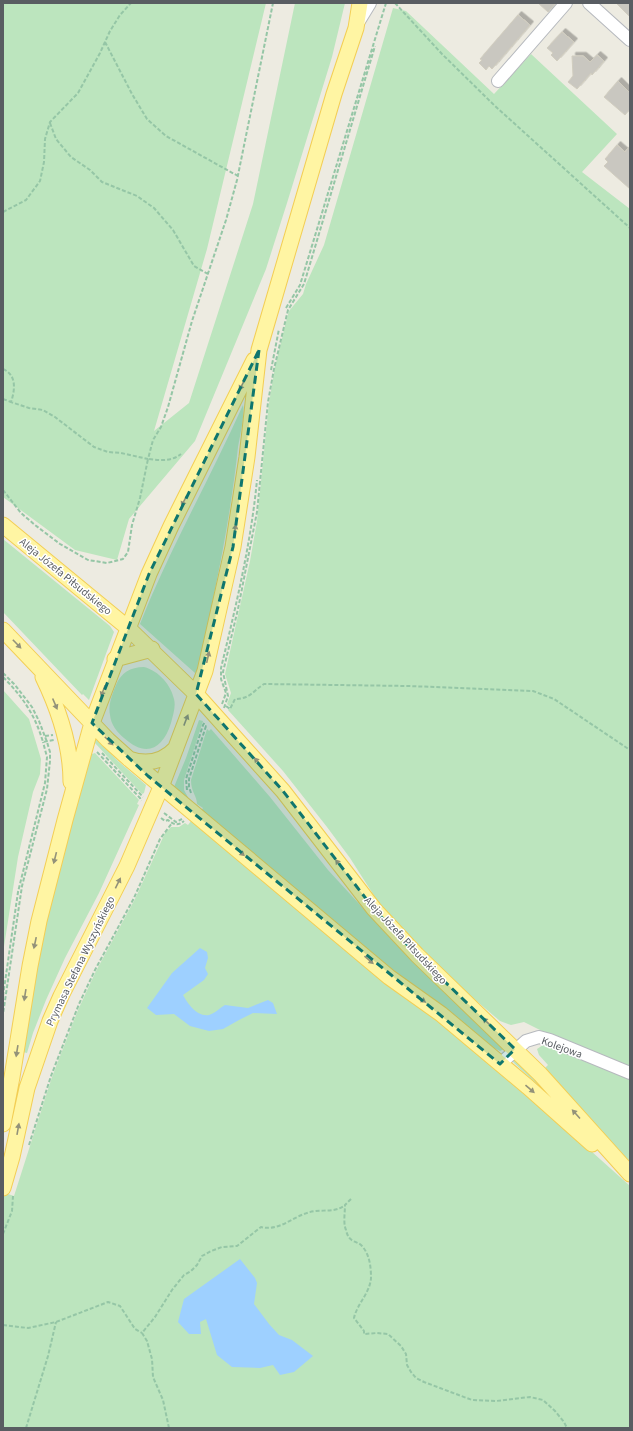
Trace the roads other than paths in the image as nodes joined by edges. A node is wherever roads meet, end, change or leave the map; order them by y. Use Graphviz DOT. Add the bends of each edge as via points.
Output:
graph roads {
  1 [pos="360,3"];
  2 [pos="370,3"];
  3 [pos="566,3"];
  4 [pos="589,3"];
  5 [pos="356,28"];
  6 [pos="630,40"];
  7 [pos="498,81"];
  8 [pos="259,350"];
  9 [pos="3,525"];
  10 [pos="128,628"];
  11 [pos="3,630"];
  12 [pos="152,649"];
  13 [pos="30,658"];
  14 [pos="115,659"];
  15 [pos="196,694"];
  16 [pos="92,723"];
  17 [pos="176,747"];
  18 [pos="128,758"];
  19 [pos="161,787"];
  20 [pos="65,820"];
  21 [pos="515,1049"];
  22 [pos="500,1064"];
  23 [pos="630,1073"];
  24 [pos="3,1124"];
  25 [pos="630,1174"];
  26 [pos="630,1177"];
  27 [pos="8,1191"];
  1 -- 5 [label="main road"];
  2 -- 5 [label="street"];
  3 -- 7 [label="street"];
  4 -- 6 [label="street"];
  5 -- 8 [label="main road" via="334,94"];
  8 -- 10 [label="main road, one-way" via="149,574"];
  15 -- 8 [label="main road, one-way" via="205,671 233,547 247,457"];
  9 -- 10 [label="main road, Aleja Józefa Piłsudskiego"];
  10 -- 12 [label="main road, Aleja Józefa Piłsudskiego"];
  10 -- 14 [label="main road"];
  11 -- 13 [label="main road, one-way"];
  12 -- 14 [label="main road"];
  12 -- 15 [label="main road"];
  13 -- 16 [label="main road"];
  13 -- 20 [label="main road, one-way" via="51,694 64,732 71,780"];
  14 -- 16 [label="main road, one-way"];
  17 -- 15 [label="main road, one-way"];
  21 -- 15 [label="main road, Aleja Józefa Piłsudskiego, one-way" via="417,955 374,909 221,711"];
  16 -- 18 [label="main road, one-way"];
  16 -- 20 [label="main road"];
  17 -- 18 [label="main road" via="165,757 152,762"];
  17 -- 19 [label="main road, Prymasa Stefana Wyszyńskiego"];
  18 -- 19 [label="main road"];
  19 -- 22 [label="main road, one-way" via="389,976 441,1014"];
  27 -- 19 [label="main road, Prymasa Stefana Wyszyńskiego, one-way" via="12,1157 27,1088 50,1021 127,866"];
  20 -- 24 [label="main road, one-way" via="32,958"];
  21 -- 22 [label="street, Kolejowa"];
  21 -- 23 [label="street, Kolejowa" via="526,1041 539,1037"];
  25 -- 21 [label="main road, Aleja Józefa Piłsudskiego, one-way"];
  22 -- 26 [label="main road, one-way"];
}
